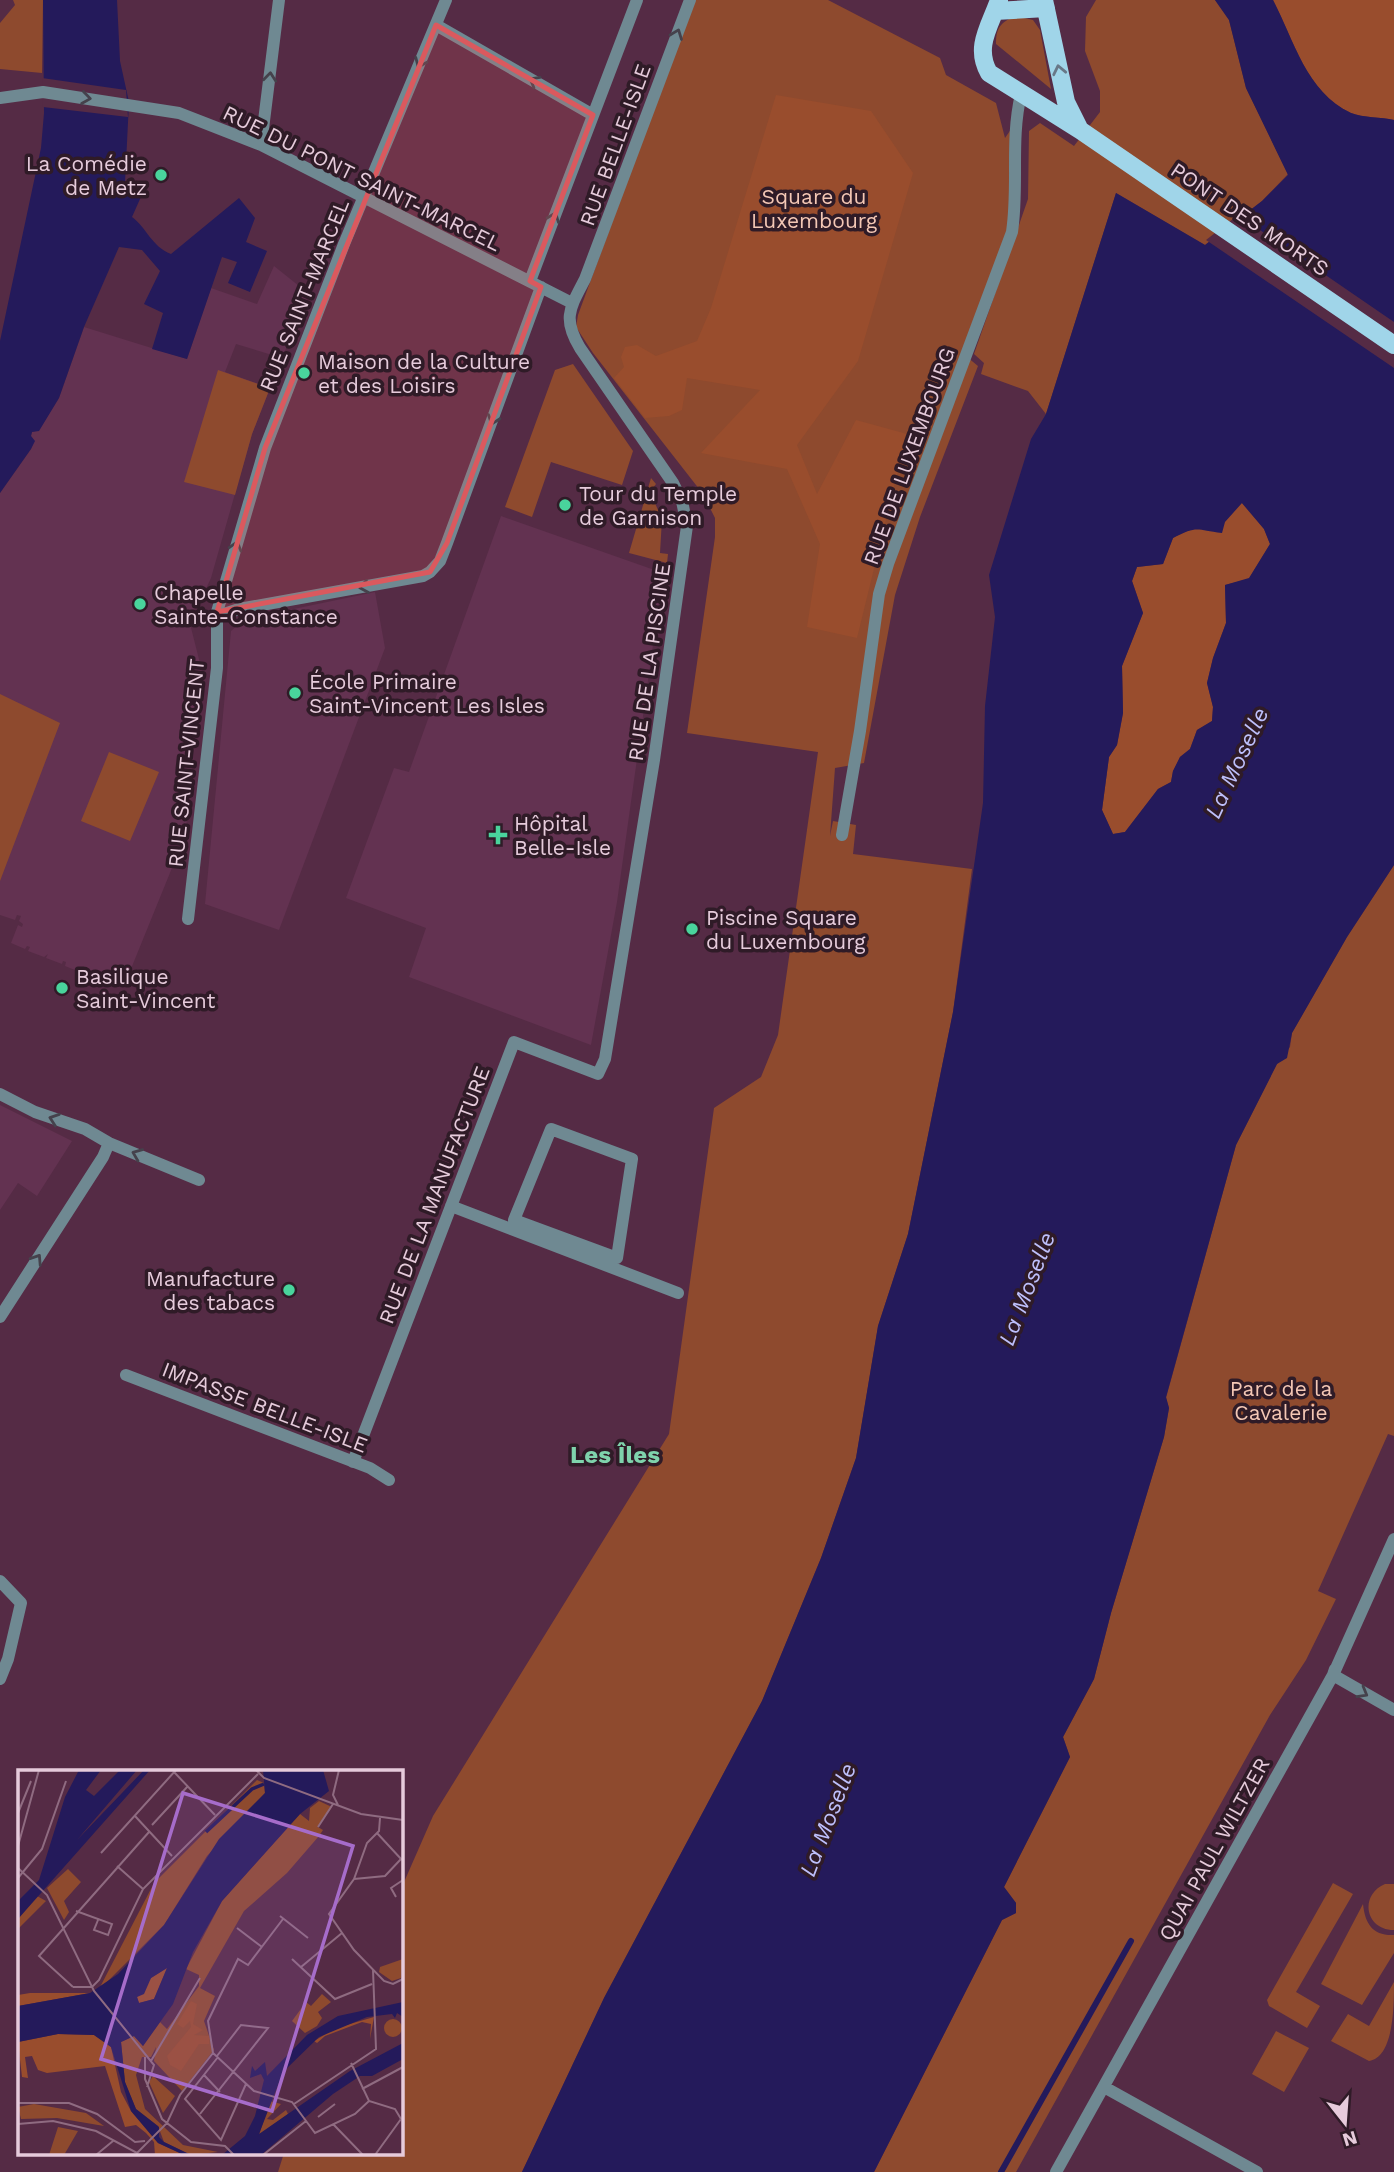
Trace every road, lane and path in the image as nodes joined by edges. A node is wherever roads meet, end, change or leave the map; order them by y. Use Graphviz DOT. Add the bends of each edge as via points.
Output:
graph roads {
  1 [pos="279,0"];
  2 [pos="446,0"];
  3 [pos="637,0"];
  4 [pos="690,0"];
  5 [pos="1045,4"];
  6 [pos="997,5"];
  7 [pos="436,25"];
  8 [pos="1021,94"];
  9 [pos="0,98"];
  10 [pos="593,115"];
  11 [pos="1080,130"];
  12 [pos="261,145"];
  13 [pos="364,197"];
  14 [pos="536,284"];
  15 [pos="572,303"];
  16 [pos="1394,345"];
  17 [pos="217,612"];
  18 [pos="842,835"];
  19 [pos="188,919"];
  20 [pos="605,1059"];
  21 [pos="0,1094"];
  22 [pos="109,1143"];
  23 [pos="199,1181"];
  24 [pos="451,1206"];
  25 [pos="617,1258"];
  26 [pos="678,1293"];
  27 [pos="0,1317"];
  28 [pos="126,1375"];
  29 [pos="353,1462"];
  30 [pos="389,1480"];
  31 [pos="1394,1539"];
  32 [pos="0,1581"];
  33 [pos="1333,1675"];
  34 [pos="0,1679"];
  35 [pos="1394,1710"];
  36 [pos="1104,2087"];
  37 [pos="1056,2172"];
  38 [pos="1257,2172"];
  12 -- 1 [label="street, one-way"];
  2 -- 7 [label="street, RUE SAINT-MARCEL"];
  3 -- 10 [label="street, RUE BELLE-ISLE"];
  15 -- 4 [label="street, RUE BELLE-ISLE, one-way"];
  5 -- 6 [label="main road"];
  11 -- 5 [label="main road, one-way" via="1066,102"];
  6 -- 8 [label="main road, PONT DES MORTS" via="981,48 982,62 989,73"];
  10 -- 7 [label="street, one-way"];
  7 -- 13 [label="street, RUE SAINT-MARCEL, one-way"];
  8 -- 11 [label="main road, PONT DES MORTS"];
  8 -- 18 [label="street, RUE DE LUXEMBOURG" via="1014,125 1012,232 888,564"];
  9 -- 12 [label="street, RUE DU PONT SAINT-MARCEL, one-way" via="43,92 130,104 179,113"];
  14 -- 10 [label="street, RUE BELLE-ISLE, one-way"];
  11 -- 16 [label="main road, PONT DES MORTS"];
  12 -- 13 [label="street, RUE DU PONT SAINT-MARCEL"];
  13 -- 14 [label="street, RUE DU PONT SAINT-MARCEL"];
  17 -- 13 [label="street, RUE SAINT-MARCEL, one-way" via="265,448"];
  14 -- 15 [label="street, RUE DU PONT SAINT-MARCEL"];
  14 -- 17 [label="street, RUE BELLE-ISLE, one-way" via="447,543 430,572"];
  15 -- 20 [label="street, RUE DE LA PISCINE" via="570,331 673,483 687,526"];
  17 -- 19 [label="street, RUE SAINT-VINCENT" via="217,668"];
  20 -- 24 [label="street, RUE DE LA MANUFACTURE" via="598,1074 514,1042"];
  22 -- 21 [label="street, one-way"];
  23 -- 22 [label="street, one-way"];
  27 -- 22 [label="street, one-way"];
  24 -- 26 [label="street"];
  24 -- 29 [label="street, RUE DE LA MANUFACTURE"];
  25 -- 25 [label="street" via="632,1159 551,1129 514,1220"];
  28 -- 29 [label="street, IMPASSE BELLE-ISLE"];
  29 -- 30 [label="street, IMPASSE BELLE-ISLE"];
  31 -- 33 [label="street, QUAI PAUL WILTZER"];
  32 -- 34 [label="street" via="21,1603"];
  33 -- 35 [label="street, one-way"];
  33 -- 36 [label="street, QUAI PAUL WILTZER"];
  36 -- 37 [label="street, QUAI PAUL WILTZER"];
  36 -- 38 [label="street"];
}
